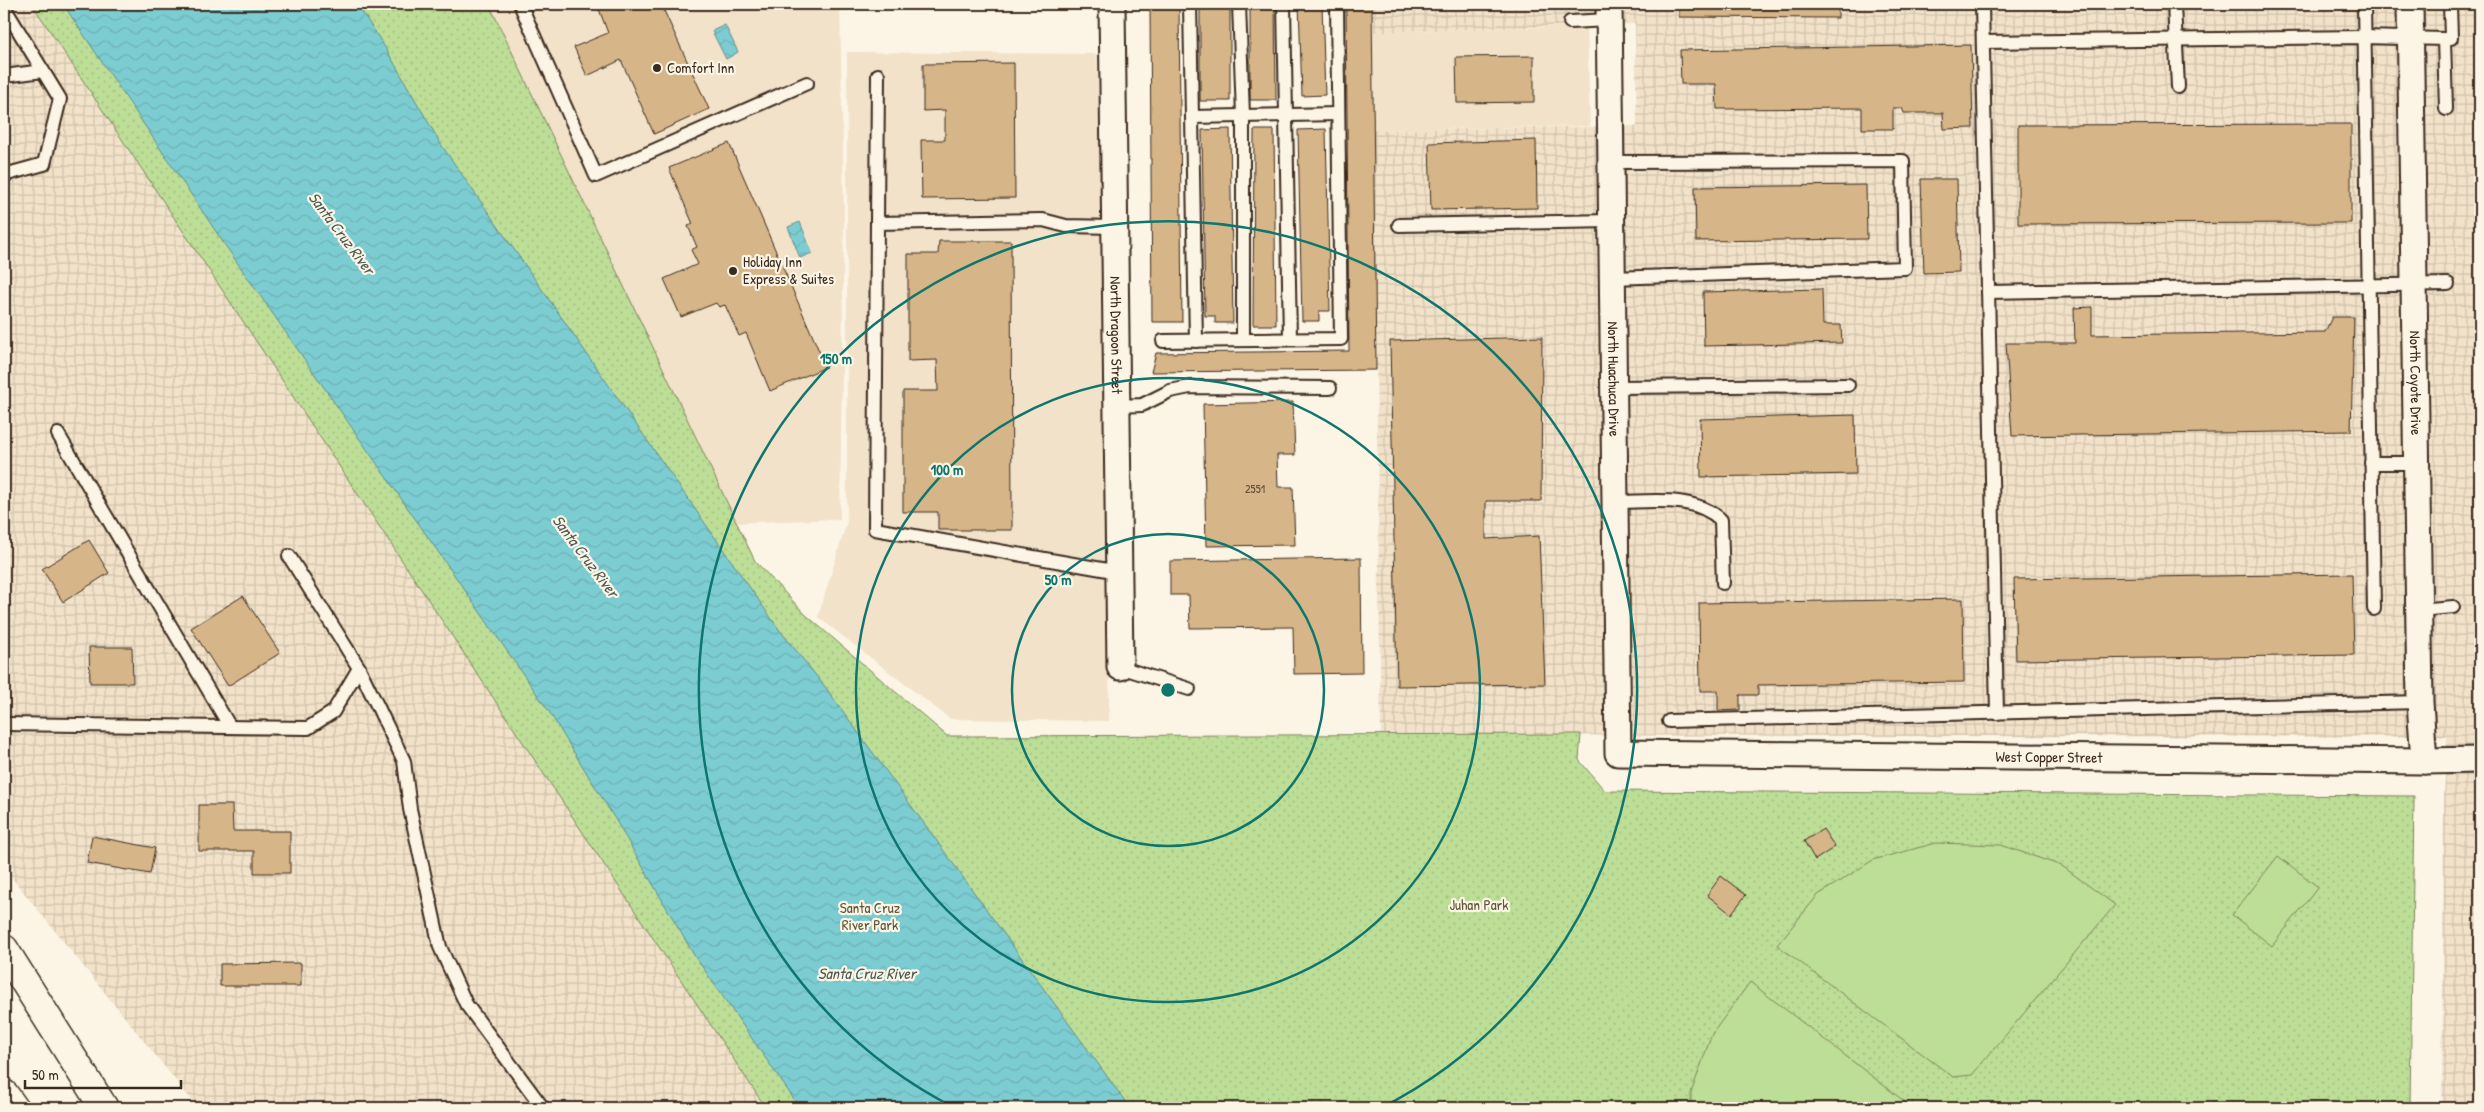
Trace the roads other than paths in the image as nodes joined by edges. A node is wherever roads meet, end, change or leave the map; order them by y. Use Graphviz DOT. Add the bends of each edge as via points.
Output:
graph roads {
  1 [pos="520,4"];
  2 [pos="1112,4"];
  3 [pos="1190,4"];
  4 [pos="1239,4"];
  5 [pos="1284,4"];
  6 [pos="1337,4"];
  7 [pos="1982,4"];
  8 [pos="2174,4"];
  9 [pos="2364,4"];
  10 [pos="2410,4"];
  11 [pos="2450,4"];
  12 [pos="4,7"];
  13 [pos="1609,12"];
  14 [pos="1570,22"];
  15 [pos="9,26"];
  16 [pos="2364,37"];
  17 [pos="2410,38"];
  18 [pos="2451,38"];
  19 [pos="2176,40"];
  20 [pos="1983,42"];
  21 [pos="43,71"];
  22 [pos="878,75"];
  23 [pos="4,76"];
  24 [pos="807,83"];
  25 [pos="2178,87"];
  26 [pos="2446,109"];
  27 [pos="1338,114"];
  28 [pos="1285,115"];
  29 [pos="1242,116"];
  30 [pos="1192,117"];
  31 [pos="1611,162"];
  32 [pos="4,176"];
  33 [pos="1612,222"];
  34 [pos="877,223"];
  35 [pos="1399,225"];
  36 [pos="1115,227"];
  37 [pos="1612,278"];
  38 [pos="2448,284"];
  39 [pos="2367,285"];
  40 [pos="2414,285"];
  41 [pos="1988,292"];
  42 [pos="1290,339"];
  43 [pos="1243,340"];
  44 [pos="1162,341"];
  45 [pos="1196,341"];
  46 [pos="1848,385"];
  47 [pos="1614,387"];
  48 [pos="1330,388"];
  49 [pos="1117,406"];
  50 [pos="58,434"];
  51 [pos="2370,463"];
  52 [pos="2416,463"];
  53 [pos="1615,502"];
  54 [pos="289,556"];
  55 [pos="1119,572"];
  56 [pos="1723,583"];
  57 [pos="2453,607"];
  58 [pos="2374,609"];
  59 [pos="2418,610"];
  60 [pos="1120,667"];
  61 [pos="359,668"];
  62 [pos="1189,689"];
  63 [pos="2420,702"];
  64 [pos="1997,713"];
  65 [pos="1669,721"];
  66 [pos="4,724"];
  67 [pos="230,727"];
  68 [pos="1618,754"];
  69 [pos="2480,760"];
  70 [pos="2424,761"];
  71 [pos="4,949"];
  72 [pos="4,1094"];
  73 [pos="14,1108"];
  74 [pos="104,1108"];
  75 [pos="544,1108"];
  1 -- 24 [label="lane" via="596,176"];
  2 -- 36 [label="street, North Dragoon Street"];
  3 -- 30 [label="lane"];
  4 -- 29 [label="lane"];
  5 -- 28 [label="lane"];
  6 -- 27 [label="lane"];
  7 -- 20 [label="lane"];
  8 -- 19 [label="lane"];
  9 -- 16 [label="lane"];
  10 -- 17 [label="street, North Coyote Drive"];
  11 -- 18 [label="lane"];
  12 -- 15 [label="lane"];
  13 -- 14 [label="lane"];
  13 -- 31 [label="street, North Huachuca Drive"];
  15 -- 21 [label="lane"];
  16 -- 17 [label="lane"];
  16 -- 19 [label="lane"];
  16 -- 39 [label="lane"];
  17 -- 26 [label="lane" via="2444,39"];
  17 -- 40 [label="street, North Coyote Drive"];
  19 -- 20 [label="lane"];
  19 -- 25 [label="lane"];
  20 -- 41 [label="lane"];
  21 -- 23 [label="lane"];
  21 -- 32 [label="lane" via="60,99 44,164"];
  22 -- 34 [label="lane"];
  27 -- 28 [label="lane"];
  27 -- 42 [label="lane" via="1341,339"];
  28 -- 29 [label="lane"];
  28 -- 42 [label="lane"];
  29 -- 30 [label="lane"];
  29 -- 43 [label="lane"];
  30 -- 45 [label="lane"];
  31 -- 33 [label="street, North Huachuca Drive"];
  31 -- 37 [label="lane" via="1903,161 1905,268"];
  33 -- 35 [label="lane"];
  33 -- 37 [label="street, North Huachuca Drive"];
  34 -- 36 [label="lane" via="1043,220 1066,226"];
  34 -- 55 [label="lane" via="875,529"];
  36 -- 49 [label="street, North Dragoon Street"];
  37 -- 47 [label="street, North Huachuca Drive"];
  38 -- 40 [label="lane"];
  39 -- 40 [label="lane"];
  39 -- 41 [label="lane"];
  39 -- 51 [label="lane"];
  40 -- 52 [label="street, North Coyote Drive"];
  41 -- 64 [label="lane"];
  42 -- 43 [label="lane"];
  43 -- 45 [label="lane"];
  44 -- 45 [label="lane"];
  46 -- 47 [label="lane"];
  47 -- 53 [label="street, North Huachuca Drive"];
  48 -- 49 [label="lane" via="1190,387 1170,391 1142,405"];
  49 -- 55 [label="street, North Dragoon Street"];
  50 -- 67 [label="lane"];
  51 -- 52 [label="lane"];
  51 -- 58 [label="lane"];
  52 -- 59 [label="street, North Coyote Drive"];
  53 -- 56 [label="lane" via="1691,502 1711,509 1721,520"];
  53 -- 68 [label="street, North Huachuca Drive"];
  54 -- 61 [label="lane"];
  55 -- 60 [label="street, North Dragoon Street"];
  57 -- 59 [label="lane"];
  59 -- 63 [label="street, North Coyote Drive"];
  60 -- 62 [label="lane"];
  61 -- 67 [label="lane" via="333,712 308,728"];
  61 -- 75 [label="lane" via="404,761 410,808 440,947 466,1004"];
  63 -- 64 [label="lane"];
  63 -- 70 [label="street, North Coyote Drive"];
  64 -- 65 [label="lane"];
  66 -- 67 [label="lane"];
  68 -- 70 [label="street, West Copper Street"];
  69 -- 70 [label="street, West Copper Street"];
  71 -- 74 [label="main road"];
  72 -- 73 [label="main road"];
}
